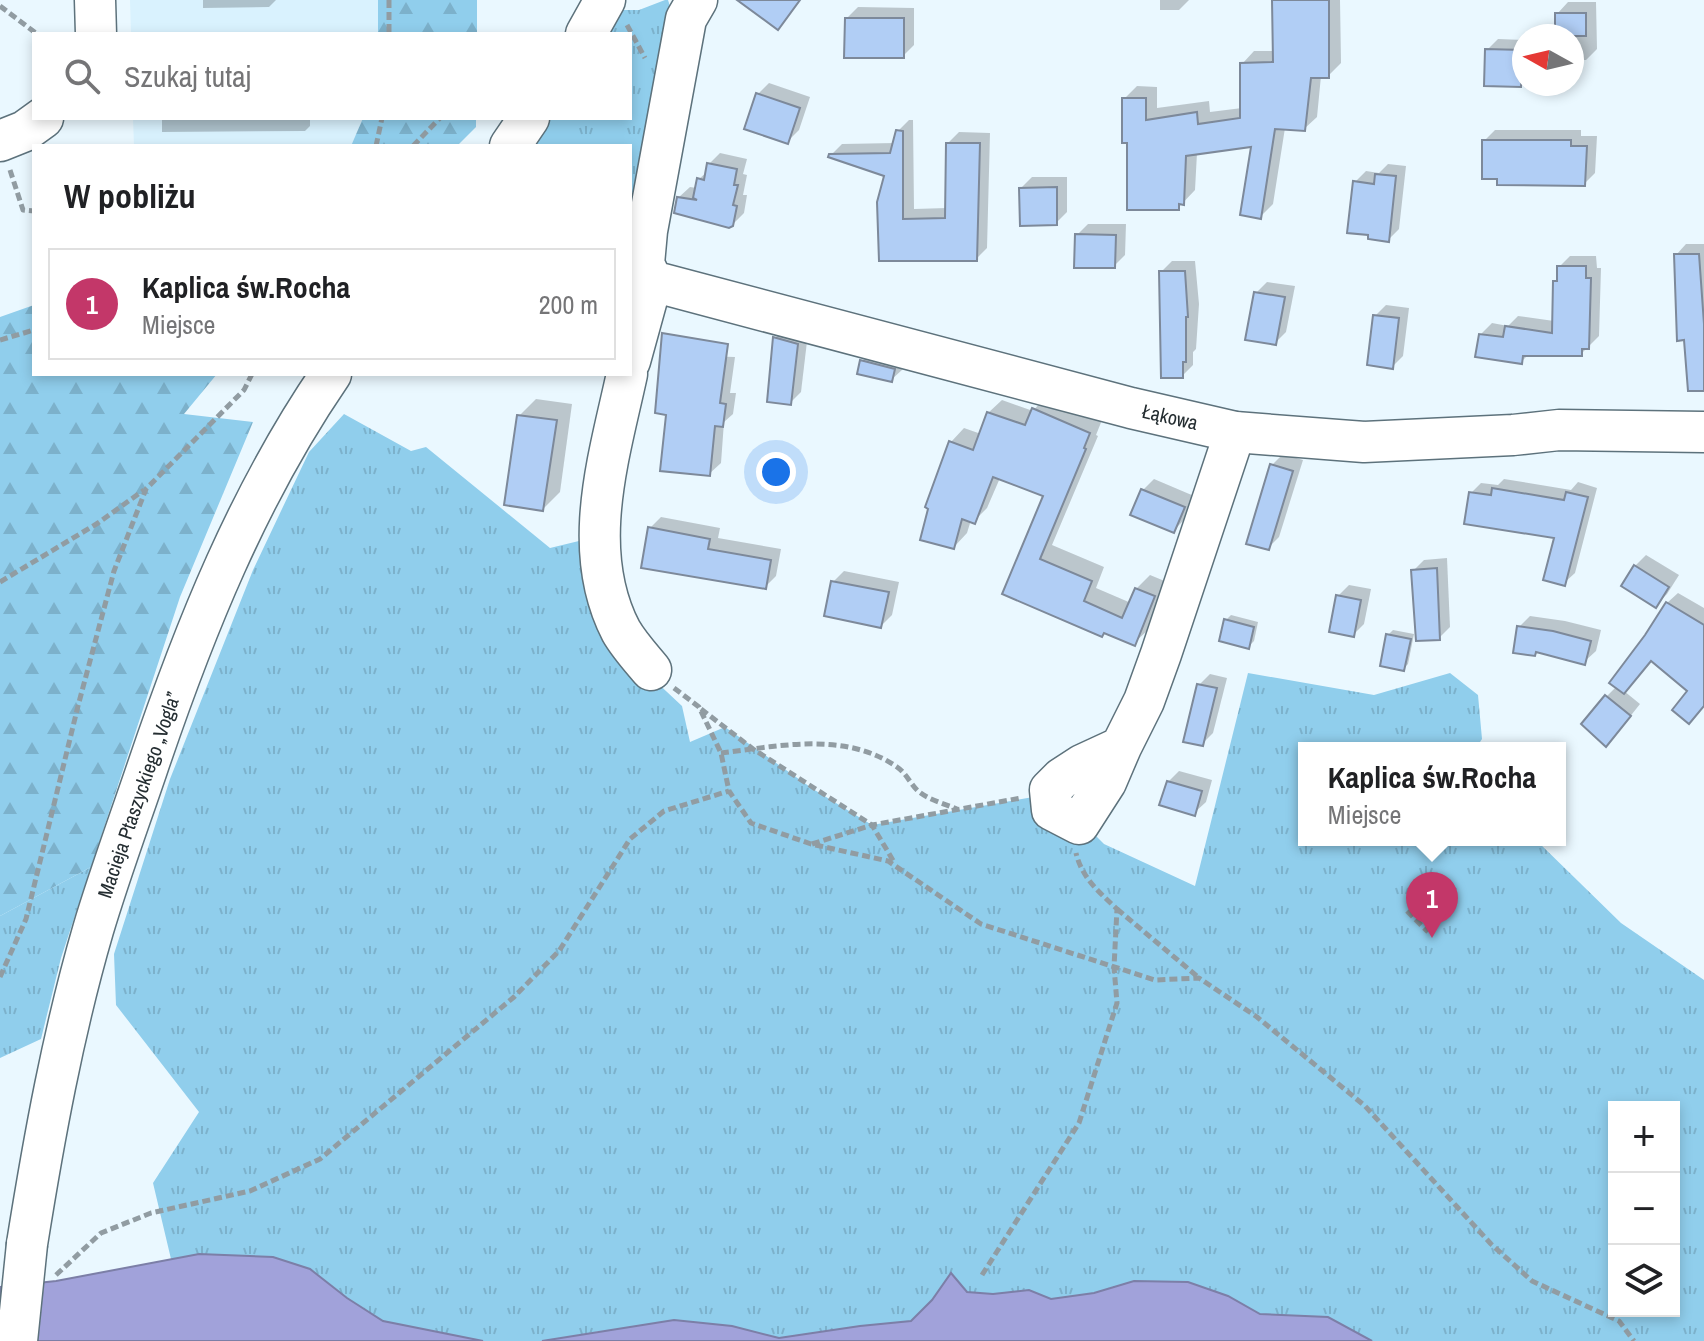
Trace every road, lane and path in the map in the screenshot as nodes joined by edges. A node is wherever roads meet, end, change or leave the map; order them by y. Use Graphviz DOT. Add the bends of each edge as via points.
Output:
graph roads {
  1 [pos="95,0"];
  2 [pos="389,0"];
  3 [pos="578,0"];
  4 [pos="605,0"];
  5 [pos="0,6"];
  6 [pos="688,6"];
  7 [pos="34,32"];
  8 [pos="96,32"];
  9 [pos="389,32"];
  10 [pos="569,32"];
  11 [pos="587,32"];
  12 [pos="40,120"];
  13 [pos="382,120"];
  14 [pos="438,120"];
  15 [pos="528,120"];
  16 [pos="376,144"];
  17 [pos="415,144"];
  18 [pos="511,144"];
  19 [pos="4,153"];
  20 [pos="32,211"];
  21 [pos="652,281"];
  22 [pos="32,331"];
  23 [pos="0,340"];
  24 [pos="632,354"];
  25 [pos="251,376"];
  26 [pos="330,376"];
  27 [pos="627,376"];
  28 [pos="1235,432"];
  29 [pos="1704,432"];
  30 [pos="146,489"];
  31 [pos="0,582"];
  32 [pos="651,670"];
  33 [pos="699,707"];
  34 [pos="1121,747"];
  35 [pos="753,749"];
  36 [pos="721,753"];
  37 [pos="1050,790"];
  38 [pos="729,791"];
  39 [pos="957,809"];
  40 [pos="1079,824"];
  41 [pos="872,825"];
  42 [pos="811,844"];
  43 [pos="897,866"];
  44 [pos="1117,909"];
  45 [pos="1407,911"];
  46 [pos="1428,932"];
  47 [pos="1114,967"];
  48 [pos="0,977"];
  49 [pos="1199,978"];
  50 [pos="101,1233"];
  51 [pos="982,1275"];
  52 [pos="17,1341"];
  53 [pos="1634,1341"];
  1 -- 8 [label="street"];
  2 -- 9 [label="path"];
  3 -- 10 [label="street"];
  4 -- 11 [label="street"];
  5 -- 7 [label="path"];
  6 -- 21 [label="street" via="644,254"];
  12 -- 19 [label="street"];
  13 -- 16 [label="path"];
  14 -- 17 [label="path"];
  15 -- 18 [label="street"];
  19 -- 20 [label="path" via="23,210"];
  21 -- 24 [label="street"];
  21 -- 28 [label="street, Łąkowa"];
  22 -- 23 [label="path"];
  25 -- 30 [label="path" via="244,390"];
  26 -- 52 [label="street, Macieja Ptaszyckiego „Vogla”, bridge" via="294,430 230,552 191,643 93,931 45,1131"];
  27 -- 32 [label="street" via="598,550 622,631"];
  28 -- 29 [label="street, Łąkowa" via="1364,442 1559,430"];
  28 -- 34 [label="street" via="1144,701"];
  30 -- 31 [label="path"];
  30 -- 48 [label="path" via="114,571 26,919"];
  32 -- 33 [label="path"];
  33 -- 35 [label="path"];
  33 -- 36 [label="path"];
  34 -- 37 [label="street"];
  34 -- 40 [label="street"];
  35 -- 36 [label="path"];
  35 -- 39 [label="path" via="838,745 874,753 900,769 920,793"];
  35 -- 41 [label="path"];
  36 -- 38 [label="path"];
  37 -- 39 [label="path"];
  37 -- 40 [label="street" via="1052,810"];
  38 -- 42 [label="path" via="751,823"];
  38 -- 50 [label="path" via="664,811 630,839 559,951 514,997 320,1159 250,1191 151,1213"];
  39 -- 41 [label="path"];
  40 -- 44 [label="path" via="1074,841 1081,871"];
  41 -- 42 [label="path"];
  41 -- 43 [label="path"];
  42 -- 43 [label="path"];
  43 -- 47 [label="path" via="981,924"];
  44 -- 47 [label="path"];
  44 -- 49 [label="path"];
  45 -- 46 [label="path"];
  47 -- 49 [label="path" via="1155,980"];
  47 -- 51 [label="path" via="1117,1003 1079,1123"];
  49 -- 53 [label="path" via="1257,1017 1365,1106 1491,1244 1532,1281 1619,1321"];
}
